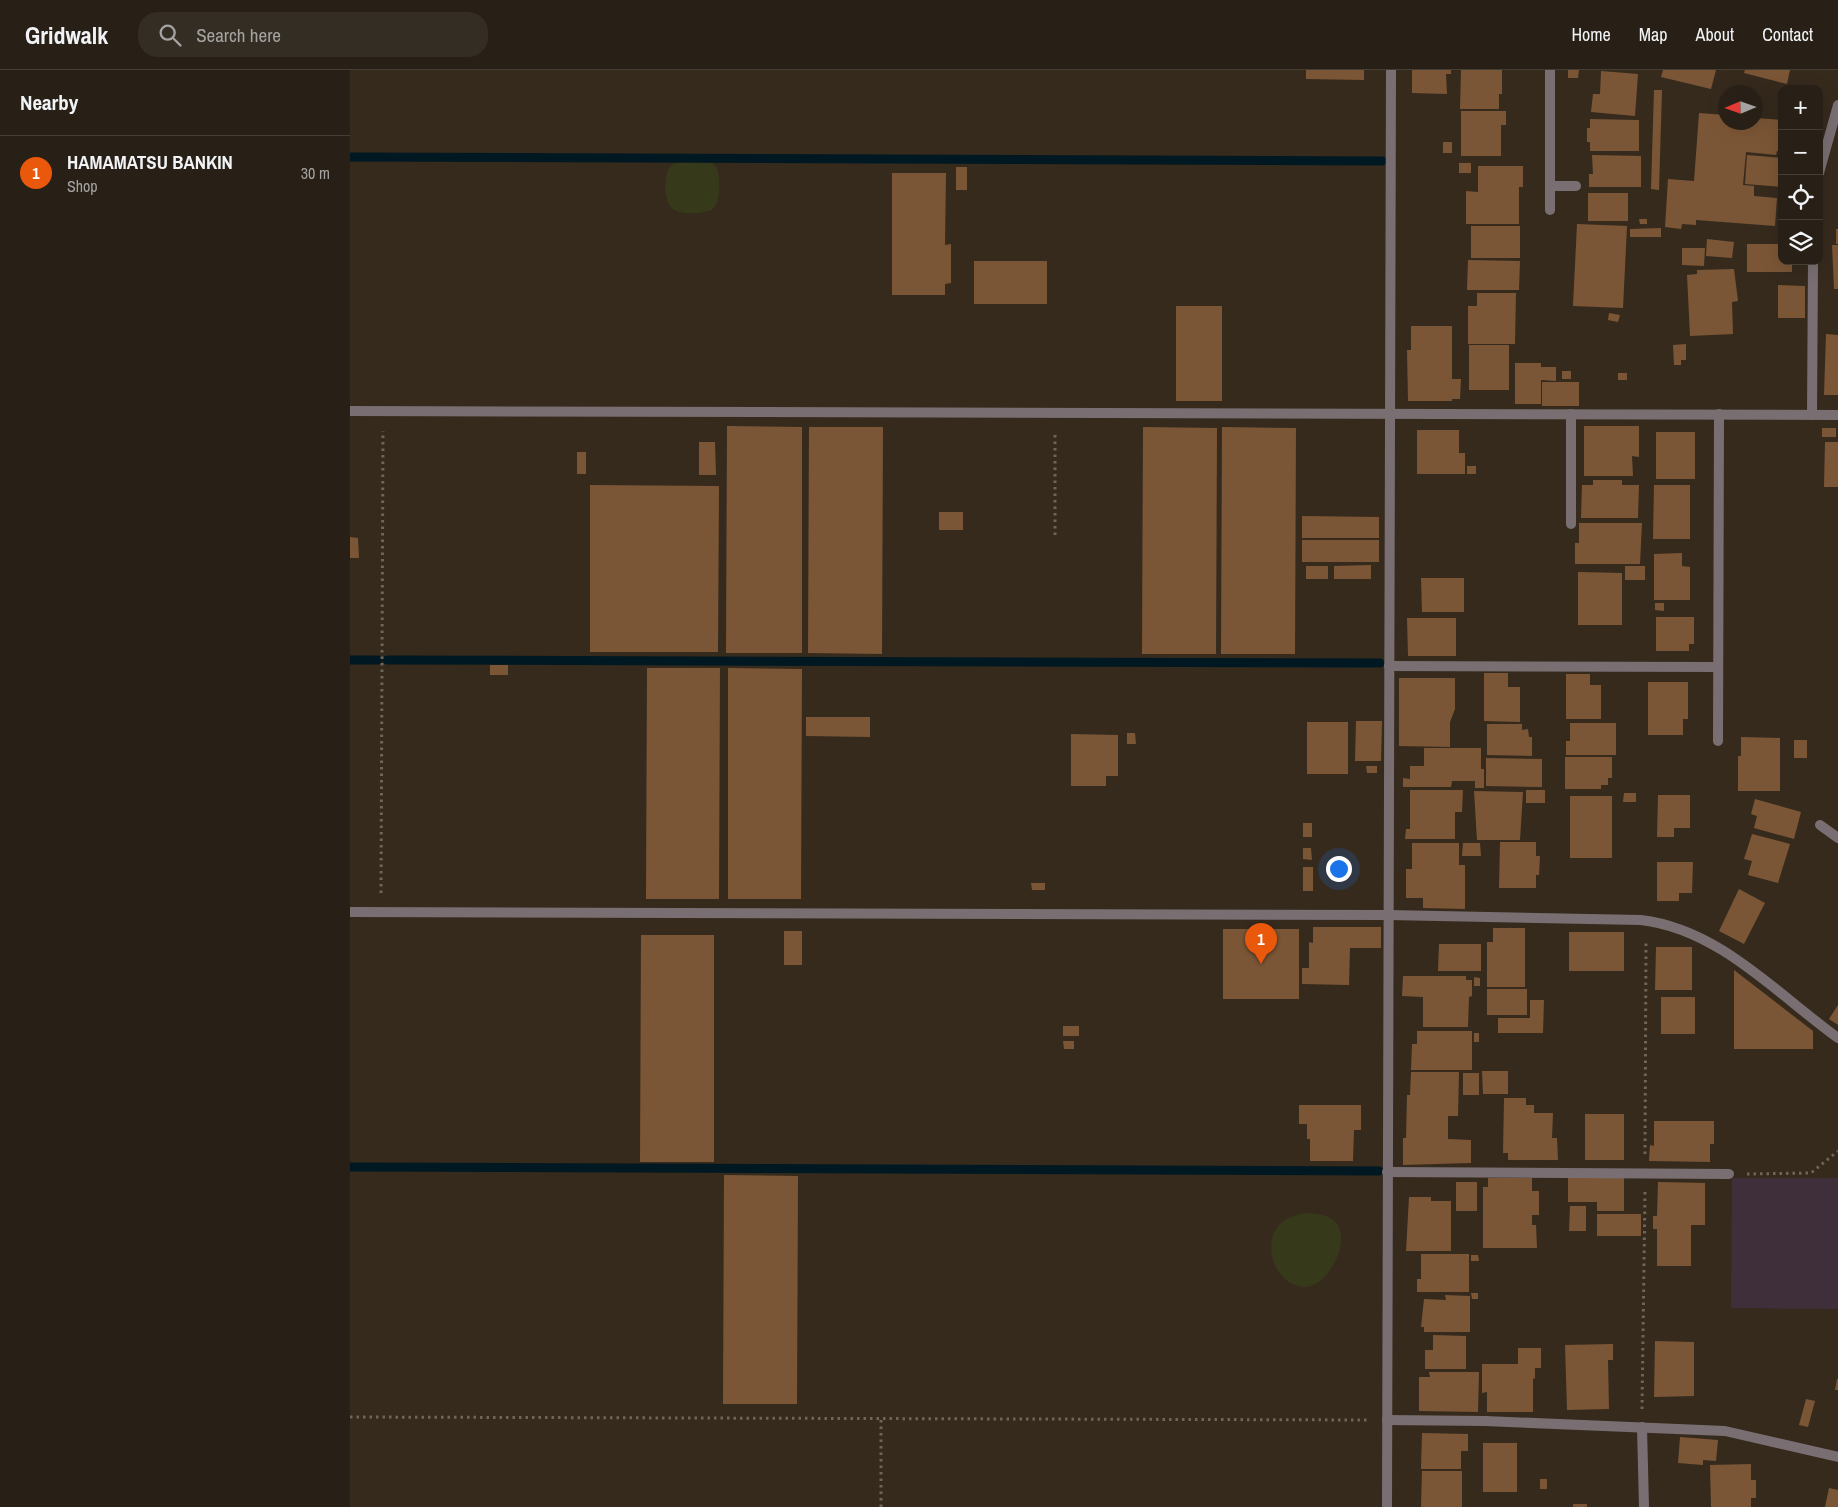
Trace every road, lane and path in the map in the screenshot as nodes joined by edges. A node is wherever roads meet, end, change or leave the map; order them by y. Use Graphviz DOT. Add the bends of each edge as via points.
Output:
graph roads {
  1 [pos="1390,70"];
  2 [pos="1550,70"];
  3 [pos="1838,105"];
  4 [pos="1823,159"];
  5 [pos="1550,186"];
  6 [pos="1576,186"];
  7 [pos="1550,210"];
  8 [pos="1813,265"];
  9 [pos="350,411"];
  10 [pos="383,411"];
  11 [pos="1055,413"];
  12 [pos="1390,414"];
  13 [pos="1571,414"];
  14 [pos="1719,414"];
  15 [pos="1812,415"];
  16 [pos="1838,415"];
  17 [pos="1571,524"];
  18 [pos="1055,535"];
  19 [pos="1389,666"];
  20 [pos="1718,668"];
  21 [pos="1718,741"];
  22 [pos="1820,825"];
  23 [pos="1838,838"];
  24 [pos="350,912"];
  25 [pos="381,912"];
  26 [pos="1388,915"];
  27 [pos="1646,921"];
  28 [pos="1838,1038"];
  29 [pos="1838,1151"];
  30 [pos="1388,1172"];
  31 [pos="1645,1173"];
  32 [pos="1729,1174"];
  33 [pos="350,1417"];
  34 [pos="881,1418"];
  35 [pos="1387,1420"];
  36 [pos="1642,1427"];
  37 [pos="1838,1458"];
  38 [pos="881,1507"];
  39 [pos="1387,1507"];
  40 [pos="1644,1507"];
  1 -- 12 [label="street"];
  2 -- 5 [label="street"];
  3 -- 4 [label="street"];
  5 -- 6 [label="street"];
  5 -- 7 [label="street"];
  8 -- 15 [label="street"];
  9 -- 10 [label="street"];
  10 -- 11 [label="street"];
  10 -- 25 [label="path"];
  11 -- 12 [label="street"];
  11 -- 18 [label="path"];
  12 -- 13 [label="street"];
  12 -- 19 [label="street"];
  13 -- 14 [label="street"];
  13 -- 17 [label="street"];
  14 -- 15 [label="street"];
  14 -- 20 [label="street"];
  15 -- 16 [label="street"];
  19 -- 20 [label="street"];
  19 -- 26 [label="street"];
  20 -- 21 [label="street"];
  22 -- 23 [label="street"];
  24 -- 25 [label="street"];
  25 -- 26 [label="street"];
  26 -- 27 [label="street"];
  26 -- 30 [label="street"];
  27 -- 28 [label="street" via="1685,931 1724,952"];
  27 -- 31 [label="path"];
  29 -- 32 [label="path" via="1811,1174"];
  30 -- 31 [label="street"];
  30 -- 35 [label="street"];
  31 -- 32 [label="street"];
  31 -- 36 [label="path"];
  33 -- 34 [label="path"];
  34 -- 35 [label="path"];
  34 -- 38 [label="path"];
  35 -- 36 [label="street"];
  35 -- 39 [label="street"];
  36 -- 37 [label="street" via="1726,1431"];
  36 -- 40 [label="street"];
}
